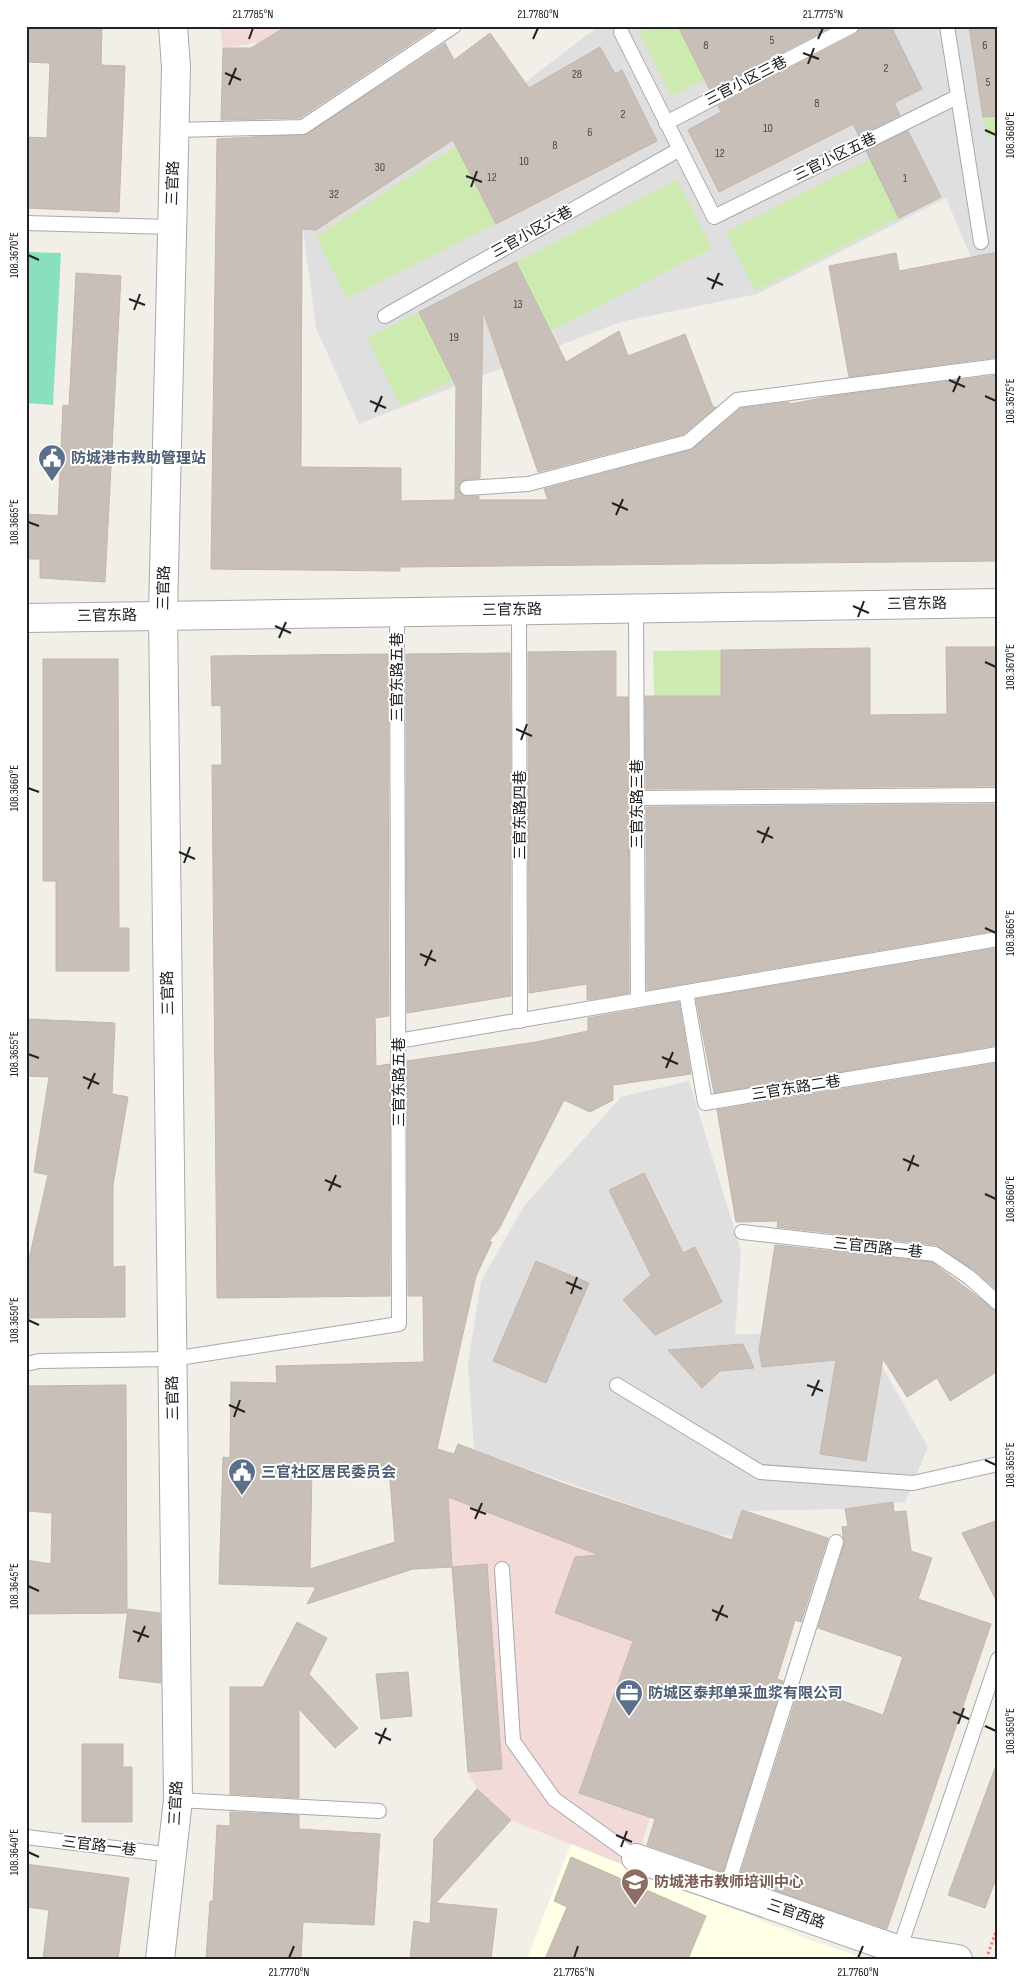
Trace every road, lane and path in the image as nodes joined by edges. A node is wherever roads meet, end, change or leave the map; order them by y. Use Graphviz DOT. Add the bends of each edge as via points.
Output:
graph roads {
  1 [pos="172,26"];
  2 [pos="454,26"];
  3 [pos="852,26"];
  4 [pos="946,26"];
  5 [pos="621,32"];
  6 [pos="957,97"];
  7 [pos="666,123"];
  8 [pos="175,130"];
  9 [pos="680,149"];
  10 [pos="26,223"];
  11 [pos="172,227"];
  12 [pos="981,242"];
  13 [pos="385,316"];
  14 [pos="998,366"];
  15 [pos="467,488"];
  16 [pos="998,603"];
  17 [pos="636,608"];
  18 [pos="519,609"];
  19 [pos="396,611"];
  20 [pos="163,614"];
  21 [pos="26,618"];
  22 [pos="998,795"];
  23 [pos="637,798"];
  24 [pos="998,939"];
  25 [pos="686,992"];
  26 [pos="638,1000"];
  27 [pos="520,1021"];
  28 [pos="398,1041"];
  29 [pos="998,1054"];
  30 [pos="742,1232"];
  31 [pos="998,1303"];
  32 [pos="172,1359"];
  33 [pos="26,1364"];
  34 [pos="617,1385"];
  35 [pos="998,1464"];
  36 [pos="836,1542"];
  37 [pos="502,1569"];
  38 [pos="998,1659"];
  39 [pos="178,1800"];
  40 [pos="379,1811"];
  41 [pos="26,1837"];
  42 [pos="172,1855"];
  43 [pos="636,1858"];
  44 [pos="726,1890"];
  45 [pos="998,1926"];
  46 [pos="899,1950"];
  47 [pos="160,1959"];
  48 [pos="958,1959"];
  49 [pos="986,1959"];
  1 -- 8 [label="street, 三官路" via="176,67"];
  2 -- 8 [label="lane" via="303,127"];
  3 -- 7 [label="lane, 三官小区三巷"];
  4 -- 6 [label="lane"];
  5 -- 7 [label="lane"];
  6 -- 9 [label="lane, 三官小区五巷" via="714,217"];
  6 -- 12 [label="lane"];
  7 -- 9 [label="lane"];
  8 -- 11 [label="street, 三官路"];
  9 -- 13 [label="lane, 三官小区六巷"];
  10 -- 11 [label="lane"];
  11 -- 20 [label="street, 三官路"];
  14 -- 15 [label="lane" via="737,400 688,442 528,484"];
  16 -- 17 [label="street, 三官东路"];
  17 -- 18 [label="street, 三官东路"];
  17 -- 23 [label="lane, 三官东路三巷"];
  18 -- 19 [label="street, 三官东路"];
  18 -- 27 [label="lane, 三官东路四巷"];
  19 -- 20 [label="street, 三官东路"];
  19 -- 28 [label="lane, 三官东路五巷"];
  20 -- 21 [label="street, 三官东路"];
  20 -- 32 [label="street, 三官路"];
  22 -- 23 [label="lane"];
  23 -- 26 [label="lane, 三官东路三巷"];
  24 -- 25 [label="lane"];
  25 -- 26 [label="lane"];
  25 -- 29 [label="lane, 三官东路二巷" via="705,1103"];
  26 -- 27 [label="lane"];
  27 -- 28 [label="lane"];
  28 -- 32 [label="lane, 三官东路五巷" via="399,1324"];
  30 -- 31 [label="lane, 三官西路一巷" via="935,1254 969,1277"];
  32 -- 33 [label="lane" via="39,1361"];
  32 -- 39 [label="street, 三官路"];
  34 -- 35 [label="lane" via="760,1472 913,1483"];
  36 -- 44 [label="lane"];
  37 -- 43 [label="lane" via="513,1741 554,1799"];
  38 -- 46 [label="lane"];
  39 -- 40 [label="lane"];
  39 -- 42 [label="street, 三官路"];
  41 -- 42 [label="lane, 三官路一巷"];
  42 -- 47 [label="street, 三官路"];
  43 -- 44 [label="street, 三官西路"];
  44 -- 46 [label="street, 三官西路"];
  45 -- 49 [label="path"];
  46 -- 48 [label="street, 三官西路"];
}
